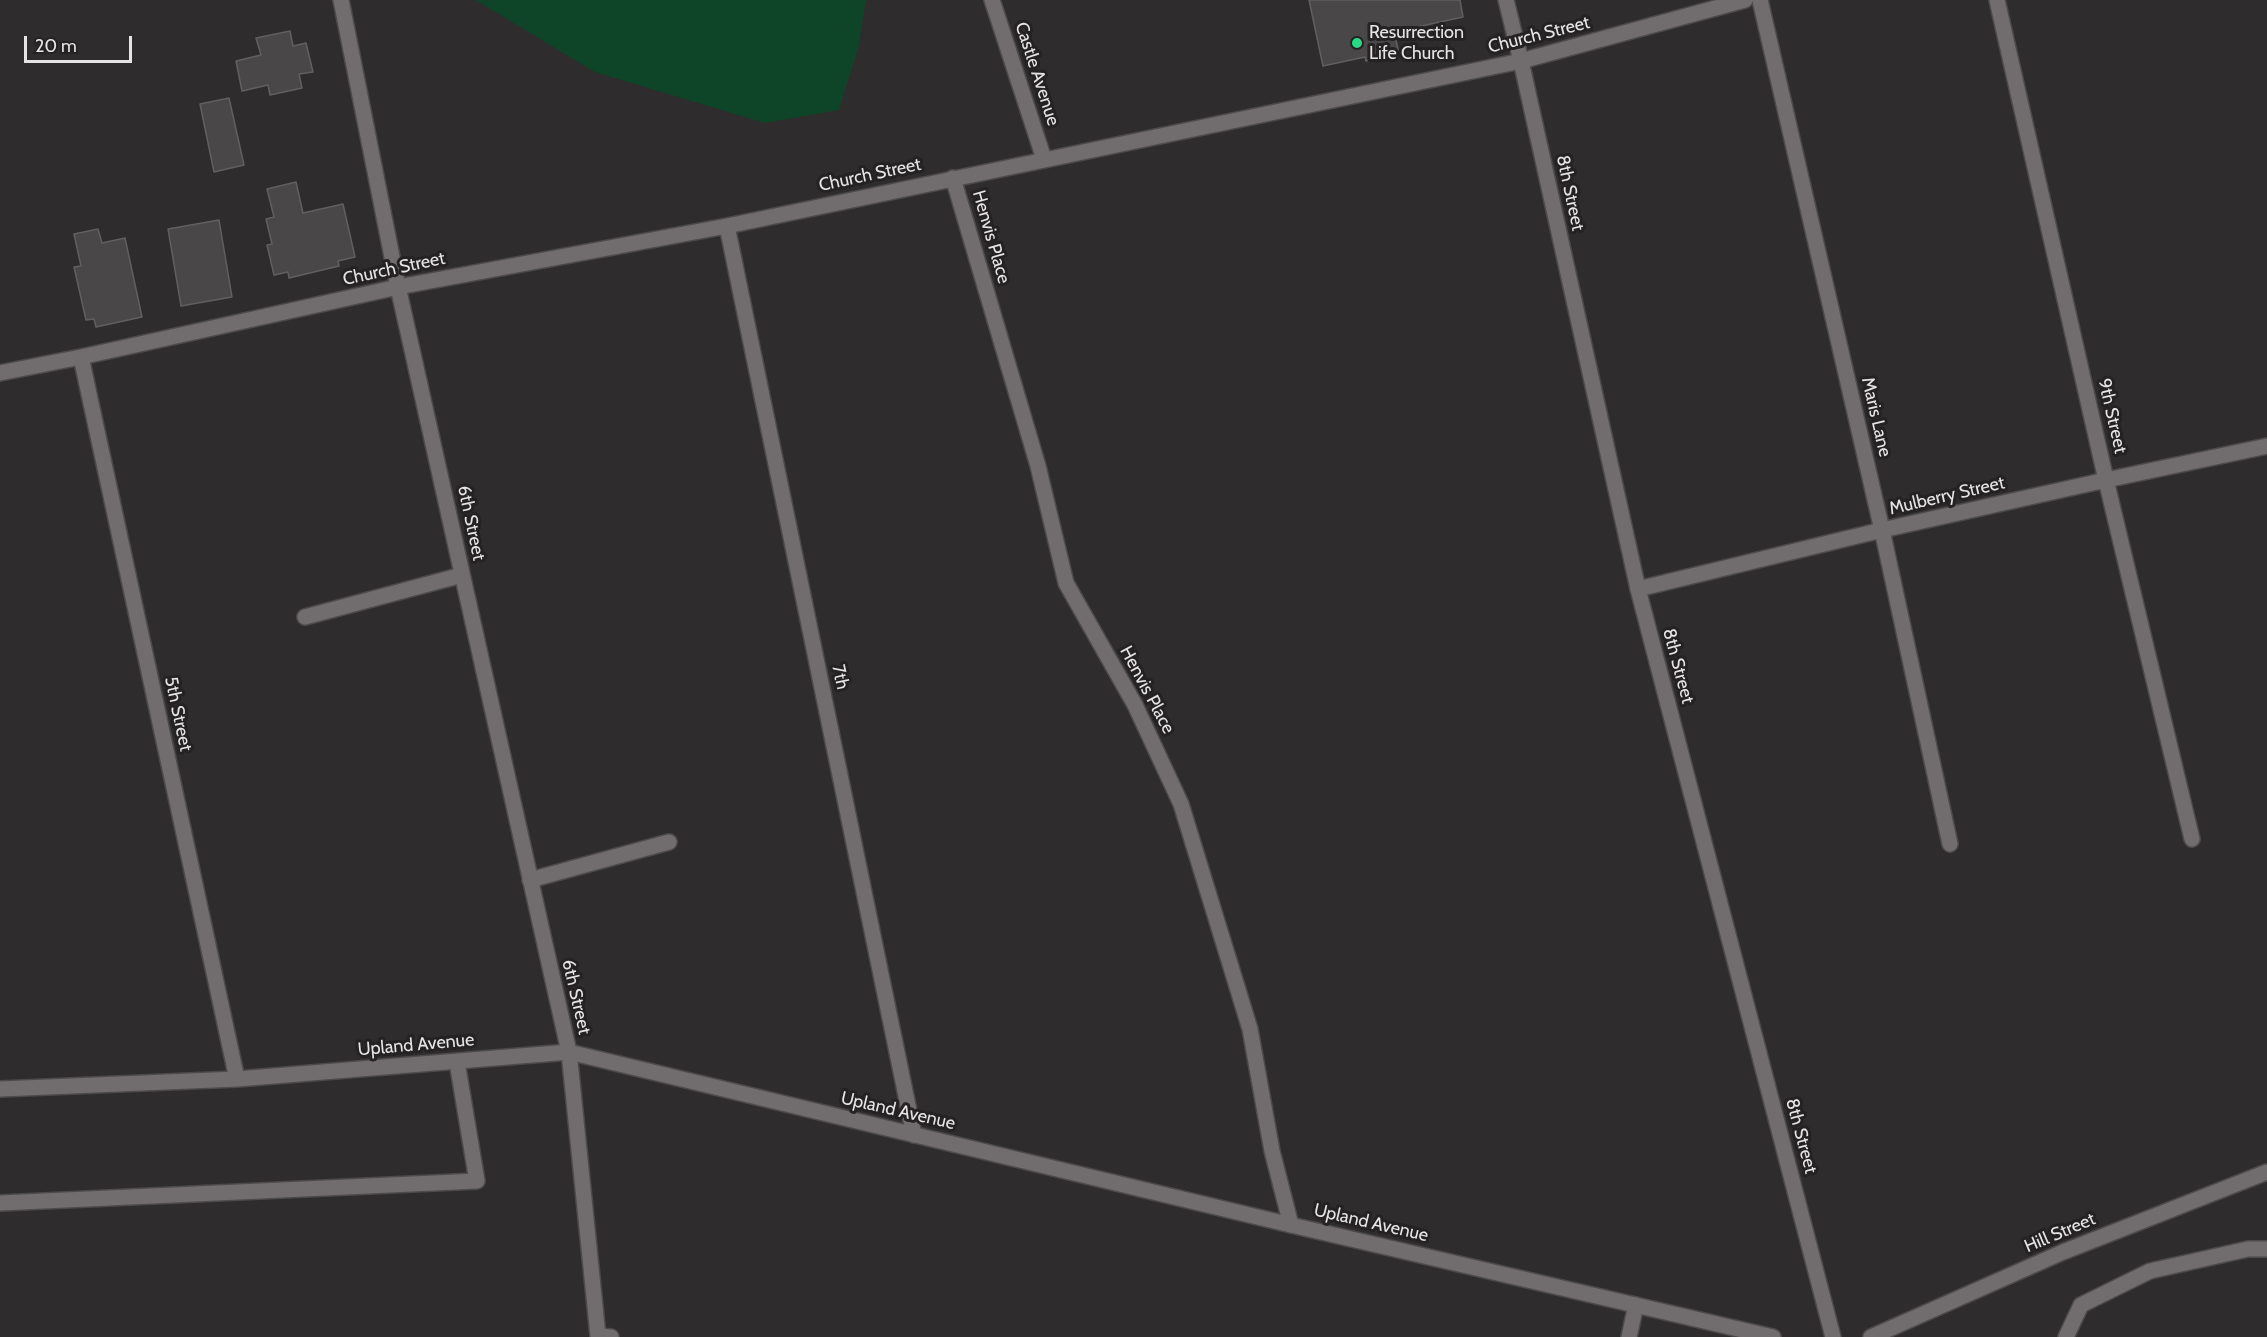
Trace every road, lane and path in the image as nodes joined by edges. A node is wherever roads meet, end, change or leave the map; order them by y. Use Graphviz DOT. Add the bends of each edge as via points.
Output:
graph roads {
  1 [pos="341,0"];
  2 [pos="992,0"];
  3 [pos="1506,0"];
  4 [pos="1745,0"];
  5 [pos="1760,0"];
  6 [pos="1997,0"];
  7 [pos="1521,61"];
  8 [pos="1044,159"];
  9 [pos="953,178"];
  10 [pos="727,226"];
  11 [pos="399,287"];
  12 [pos="81,357"];
  13 [pos="0,373"];
  14 [pos="2267,446"];
  15 [pos="2106,480"];
  16 [pos="1882,530"];
  17 [pos="462,575"];
  18 [pos="1638,589"];
  19 [pos="304,617"];
  20 [pos="2192,839"];
  21 [pos="669,842"];
  22 [pos="1950,843"];
  23 [pos="530,880"];
  24 [pos="569,1053"];
  25 [pos="457,1062"];
  26 [pos="237,1079"];
  27 [pos="0,1089"];
  28 [pos="914,1135"];
  29 [pos="2267,1172"];
  30 [pos="0,1203"];
  31 [pos="1291,1225"];
  32 [pos="2267,1249"];
  33 [pos="1636,1305"];
  34 [pos="611,1337"];
  35 [pos="1629,1337"];
  36 [pos="1773,1337"];
  37 [pos="1833,1337"];
  38 [pos="1871,1337"];
  39 [pos="2066,1337"];
  1 -- 11 [label="street, 6th Street"];
  2 -- 8 [label="street, Castle Avenue"];
  3 -- 7 [label="street, 8th Street"];
  4 -- 7 [label="street, Church Street"];
  5 -- 16 [label="street, Maris Lane"];
  6 -- 15 [label="street, 9th Street"];
  7 -- 8 [label="street, Church Street"];
  7 -- 18 [label="street, 8th Street"];
  8 -- 9 [label="street, Church Street"];
  9 -- 10 [label="street, Church Street"];
  9 -- 31 [label="street, Henvis Place" via="1038,466 1066,583 1135,705 1181,804 1250,1029 1272,1151"];
  10 -- 11 [label="street, Church Street"];
  10 -- 28 [label="street, 7th"];
  11 -- 12 [label="street, Church Street"];
  11 -- 17 [label="street, 6th Street"];
  12 -- 13 [label="street, Church Street"];
  12 -- 26 [label="street, 5th Street"];
  14 -- 15 [label="street, Mulberry Street"];
  15 -- 16 [label="street, Mulberry Street"];
  15 -- 20 [label="street, 9th Street"];
  16 -- 18 [label="street, Mulberry Street"];
  16 -- 22 [label="street, Maris Lane"];
  17 -- 19 [label="street"];
  17 -- 23 [label="street, 6th Street"];
  18 -- 37 [label="street, 8th Street"];
  21 -- 23 [label="street"];
  23 -- 24 [label="street, 6th Street"];
  24 -- 25 [label="street, Upland Avenue"];
  24 -- 28 [label="street, Upland Avenue"];
  24 -- 34 [label="street, 6th Street" via="598,1336"];
  25 -- 26 [label="street, Upland Avenue"];
  25 -- 30 [label="street" via="477,1181"];
  26 -- 27 [label="street, Upland Avenue"];
  28 -- 31 [label="street, Upland Avenue"];
  29 -- 38 [label="street, Hill Street" via="2063,1252"];
  31 -- 33 [label="street, Upland Avenue"];
  32 -- 39 [label="street" via="2247,1249 2150,1271 2081,1305"];
  33 -- 35 [label="street"];
  33 -- 36 [label="street, Upland Avenue"];
}
